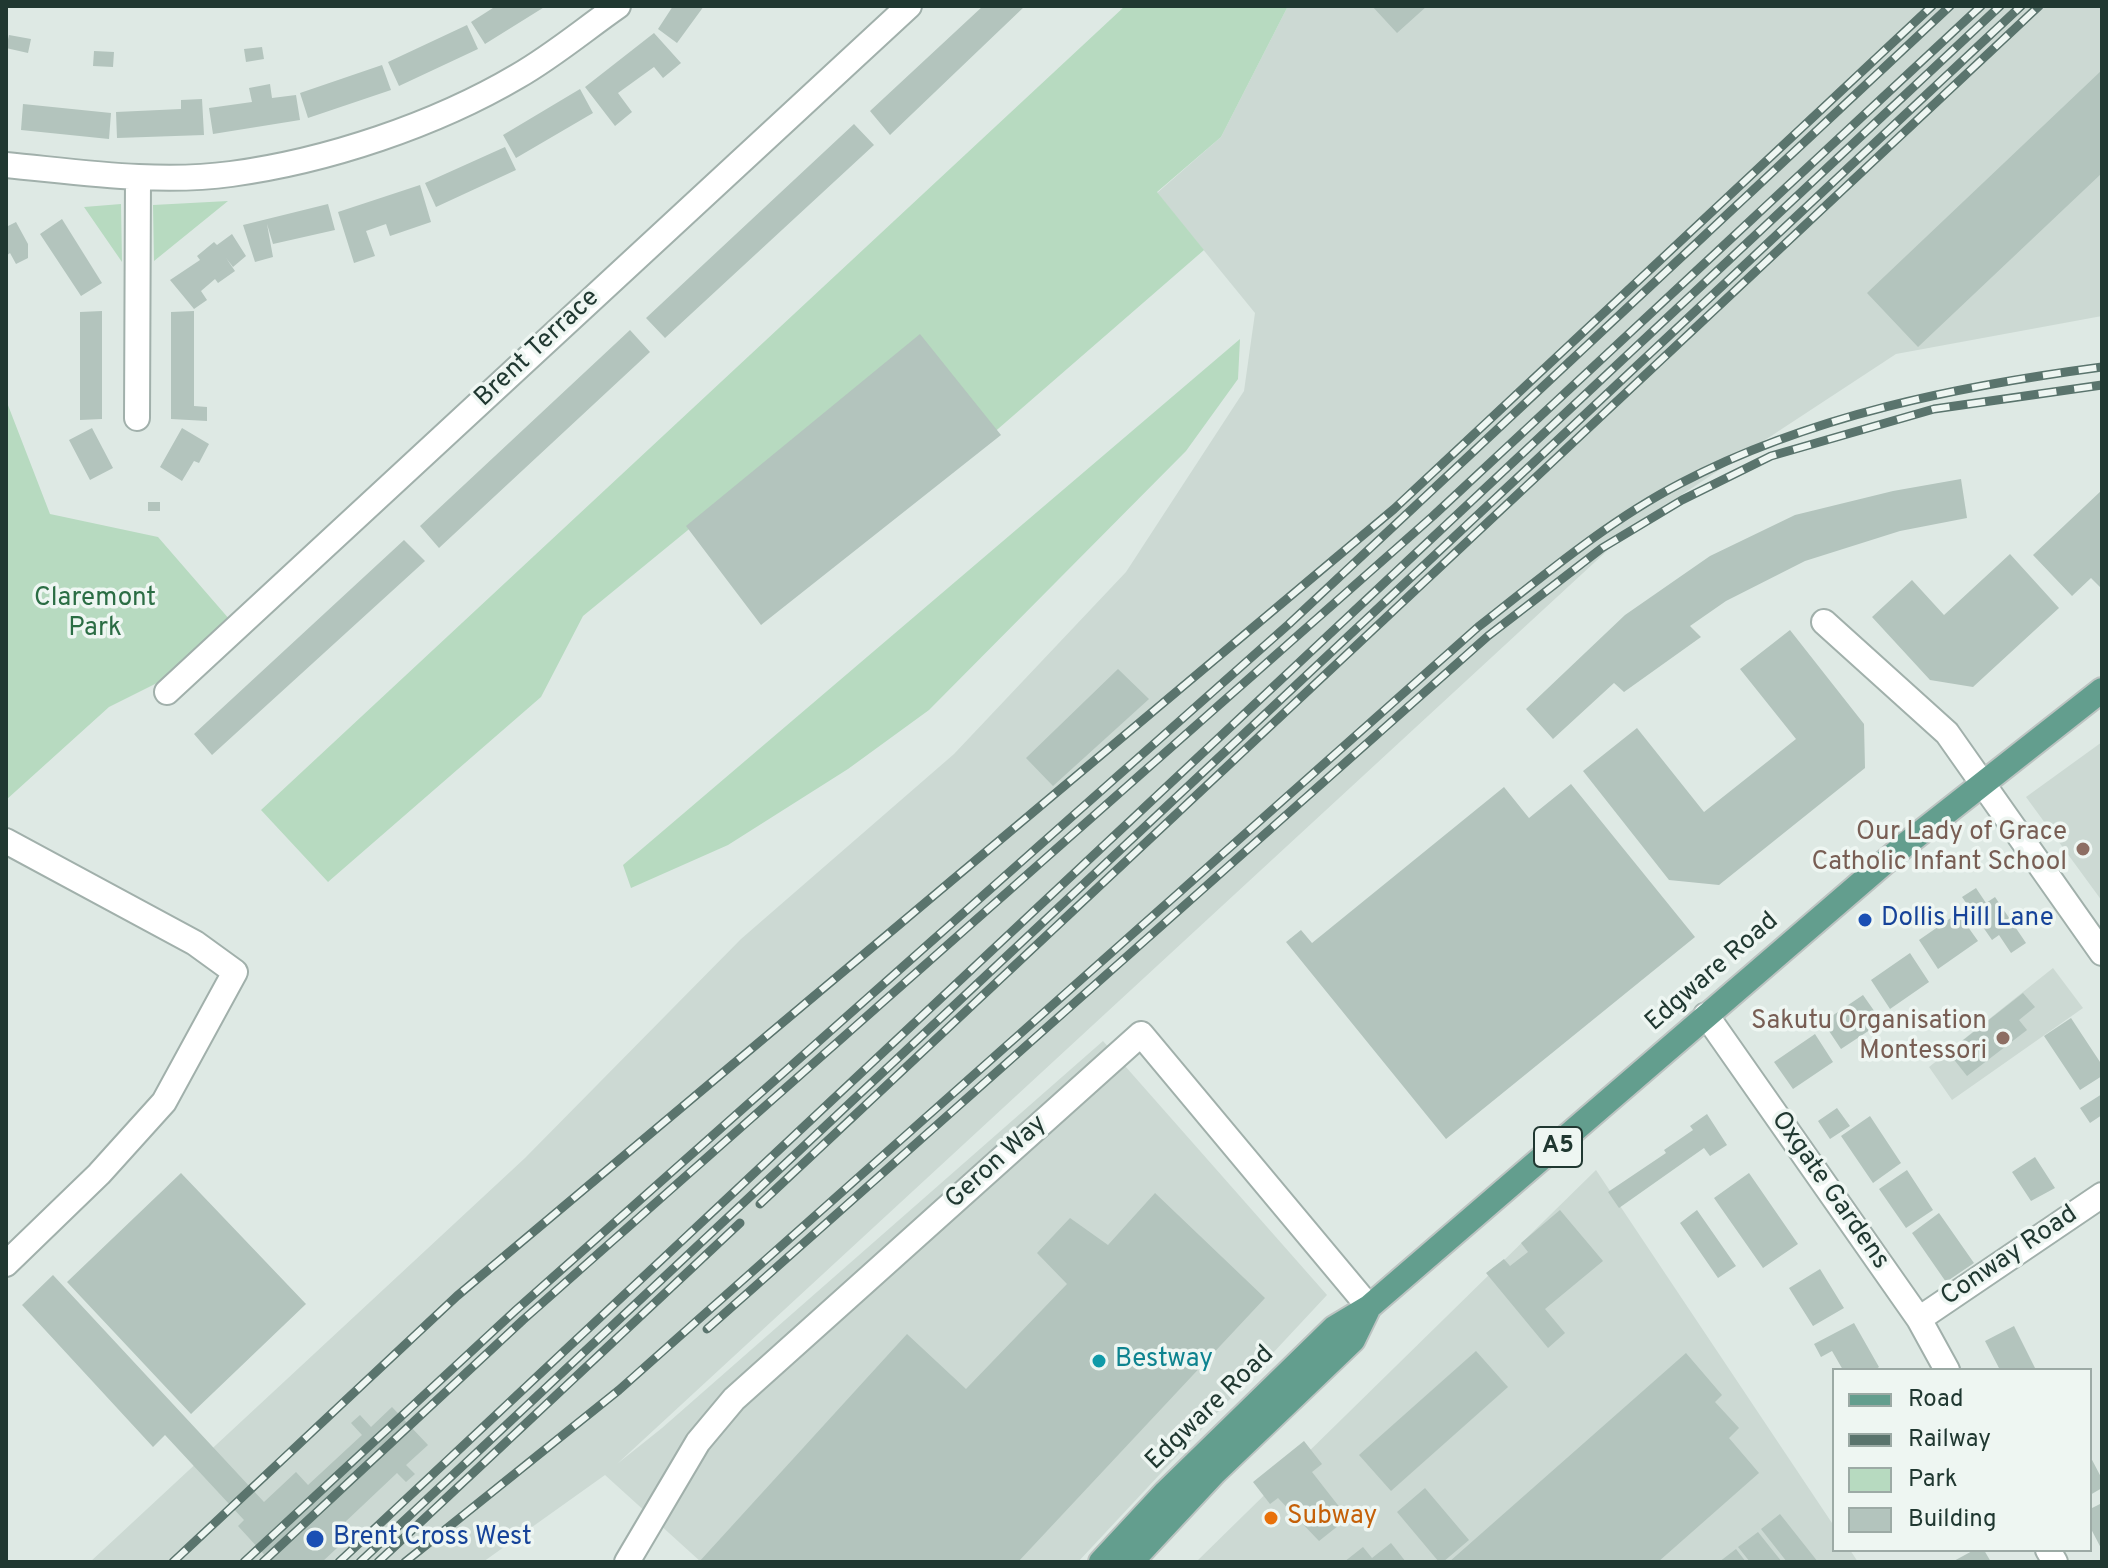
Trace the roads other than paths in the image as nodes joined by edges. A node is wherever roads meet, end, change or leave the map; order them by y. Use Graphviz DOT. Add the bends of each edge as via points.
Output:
graph roads {
  1 [pos="618,6"];
  2 [pos="909,6"];
  3 [pos="6,165"];
  4 [pos="138,177"];
  5 [pos="137,418"];
  6 [pos="1824,622"];
  7 [pos="2102,690"];
  8 [pos="167,692"];
  9 [pos="1983,784"];
  10 [pos="6,841"];
  11 [pos="2102,953"];
  12 [pos="1706,1015"];
  13 [pos="2102,1195"];
  14 [pos="6,1264"];
  15 [pos="1369,1307"];
  16 [pos="1919,1319"];
  17 [pos="1946,1368"];
  18 [pos="627,1562"];
  19 [pos="1101,1562"];
  20 [pos="1131,1562"];
  1 -- 4 [label="street" via="520,75 439,118 304,160 230,174"];
  2 -- 8 [label="street, Brent Terrace"];
  3 -- 4 [label="street"];
  4 -- 5 [label="street"];
  6 -- 9 [label="street" via="1947,733"];
  7 -- 9 [label="main road, Edgware Road / A5"];
  9 -- 11 [label="street"];
  9 -- 12 [label="main road, Edgware Road / A5"];
  10 -- 14 [label="street" via="195,943 235,972 164,1102"];
  12 -- 15 [label="main road, Edgware Road / A5"];
  12 -- 16 [label="street, Oxgate Gardens"];
  13 -- 16 [label="street, Conway Road"];
  15 -- 18 [label="street, Geron Way" via="1141,1034 734,1399 698,1442"];
  15 -- 19 [label="main road, Edgware Road / A5" via="1334,1328"];
  15 -- 20 [label="main road, Edgware Road / A5" via="1353,1340 1214,1473"];
  16 -- 17 [label="street, Oxgate Gardens"];
}
